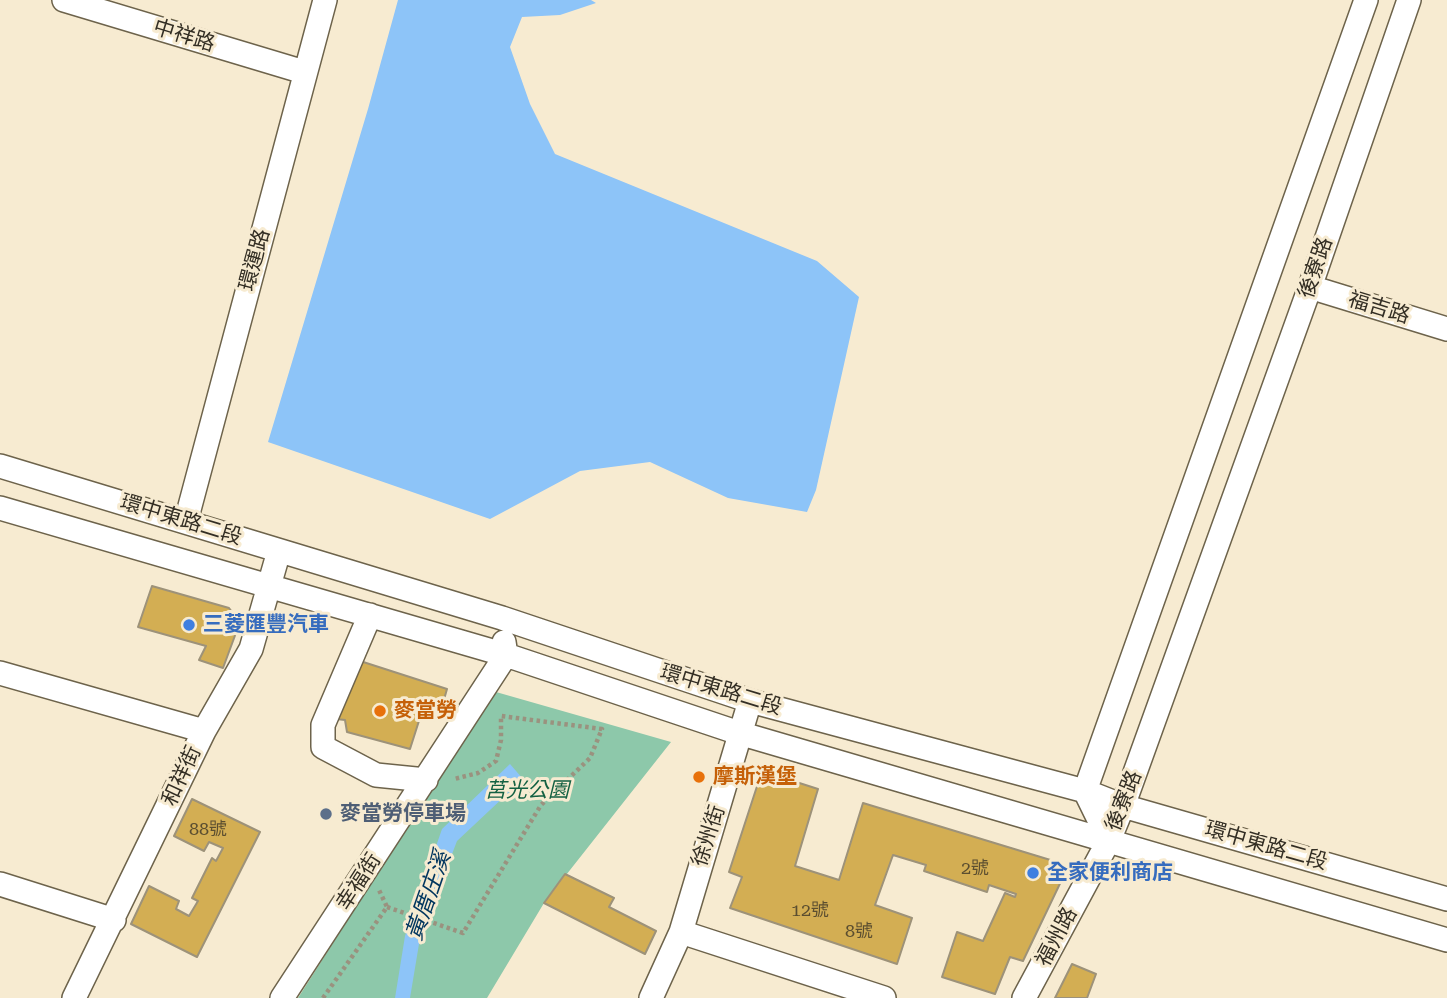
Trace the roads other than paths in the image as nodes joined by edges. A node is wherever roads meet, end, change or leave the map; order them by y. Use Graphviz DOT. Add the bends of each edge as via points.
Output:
graph roads {
  1 [pos="64,0"];
  2 [pos="325,0"];
  3 [pos="1366,0"];
  4 [pos="1409,0"];
  5 [pos="304,72"];
  6 [pos="1310,287"];
  7 [pos="1447,329"];
  8 [pos="0,466"];
  9 [pos="0,508"];
  10 [pos="186,521"];
  11 [pos="279,551"];
  12 [pos="266,587"];
  13 [pos="370,615"];
  14 [pos="502,618"];
  15 [pos="506,655"];
  16 [pos="0,673"];
  17 [pos="750,701"];
  18 [pos="204,731"];
  19 [pos="739,733"];
  20 [pos="426,780"];
  21 [pos="1085,792"];
  22 [pos="1123,806"];
  23 [pos="1109,840"];
  24 [pos="0,884"];
  25 [pos="1447,899"];
  26 [pos="114,920"];
  27 [pos="681,932"];
  28 [pos="1447,940"];
  29 [pos="74,998"];
  30 [pos="282,998"];
  31 [pos="651,998"];
  32 [pos="884,998"];
  33 [pos="1024,998"];
  1 -- 5 [label="street, 中祥路"];
  2 -- 5 [label="street, 環運路"];
  3 -- 21 [label="street, 後寮路"];
  4 -- 6 [label="street, 後寮路"];
  5 -- 10 [label="street, 環運路"];
  6 -- 7 [label="street, 福吉路"];
  6 -- 22 [label="street, 後寮路"];
  8 -- 10 [label="street, 環中東路二段"];
  9 -- 12 [label="street, 環中東路二段"];
  10 -- 11 [label="street, 環中東路二段"];
  11 -- 12 [label="street, 和祥街"];
  11 -- 14 [label="street, 環中東路二段"];
  12 -- 13 [label="street, 環中東路二段"];
  12 -- 18 [label="street, 和祥街" via="251,649"];
  13 -- 15 [label="street, 環中東路二段"];
  13 -- 20 [label="street" via="323,725 324,747 376,775"];
  14 -- 15 [label="street"];
  14 -- 17 [label="street, 環中東路二段"];
  15 -- 19 [label="street, 環中東路二段"];
  15 -- 20 [label="street, 幸福街"];
  16 -- 18 [label="street"];
  17 -- 19 [label="street, 徐州街"];
  17 -- 21 [label="street, 環中東路二段"];
  18 -- 26 [label="street, 和祥街"];
  19 -- 23 [label="street, 環中東路二段"];
  19 -- 27 [label="street, 徐州街"];
  20 -- 30 [label="street, 幸福街"];
  21 -- 22 [label="street, 環中東路二段"];
  21 -- 23 [label="street, 後寮路"];
  22 -- 23 [label="street, 後寮路"];
  22 -- 25 [label="street, 環中東路二段"];
  23 -- 28 [label="street, 環中東路二段"];
  23 -- 33 [label="street, 福州路"];
  24 -- 26 [label="street"];
  26 -- 29 [label="street, 和祥街"];
  27 -- 31 [label="street, 徐州街"];
  27 -- 32 [label="street"];
}
